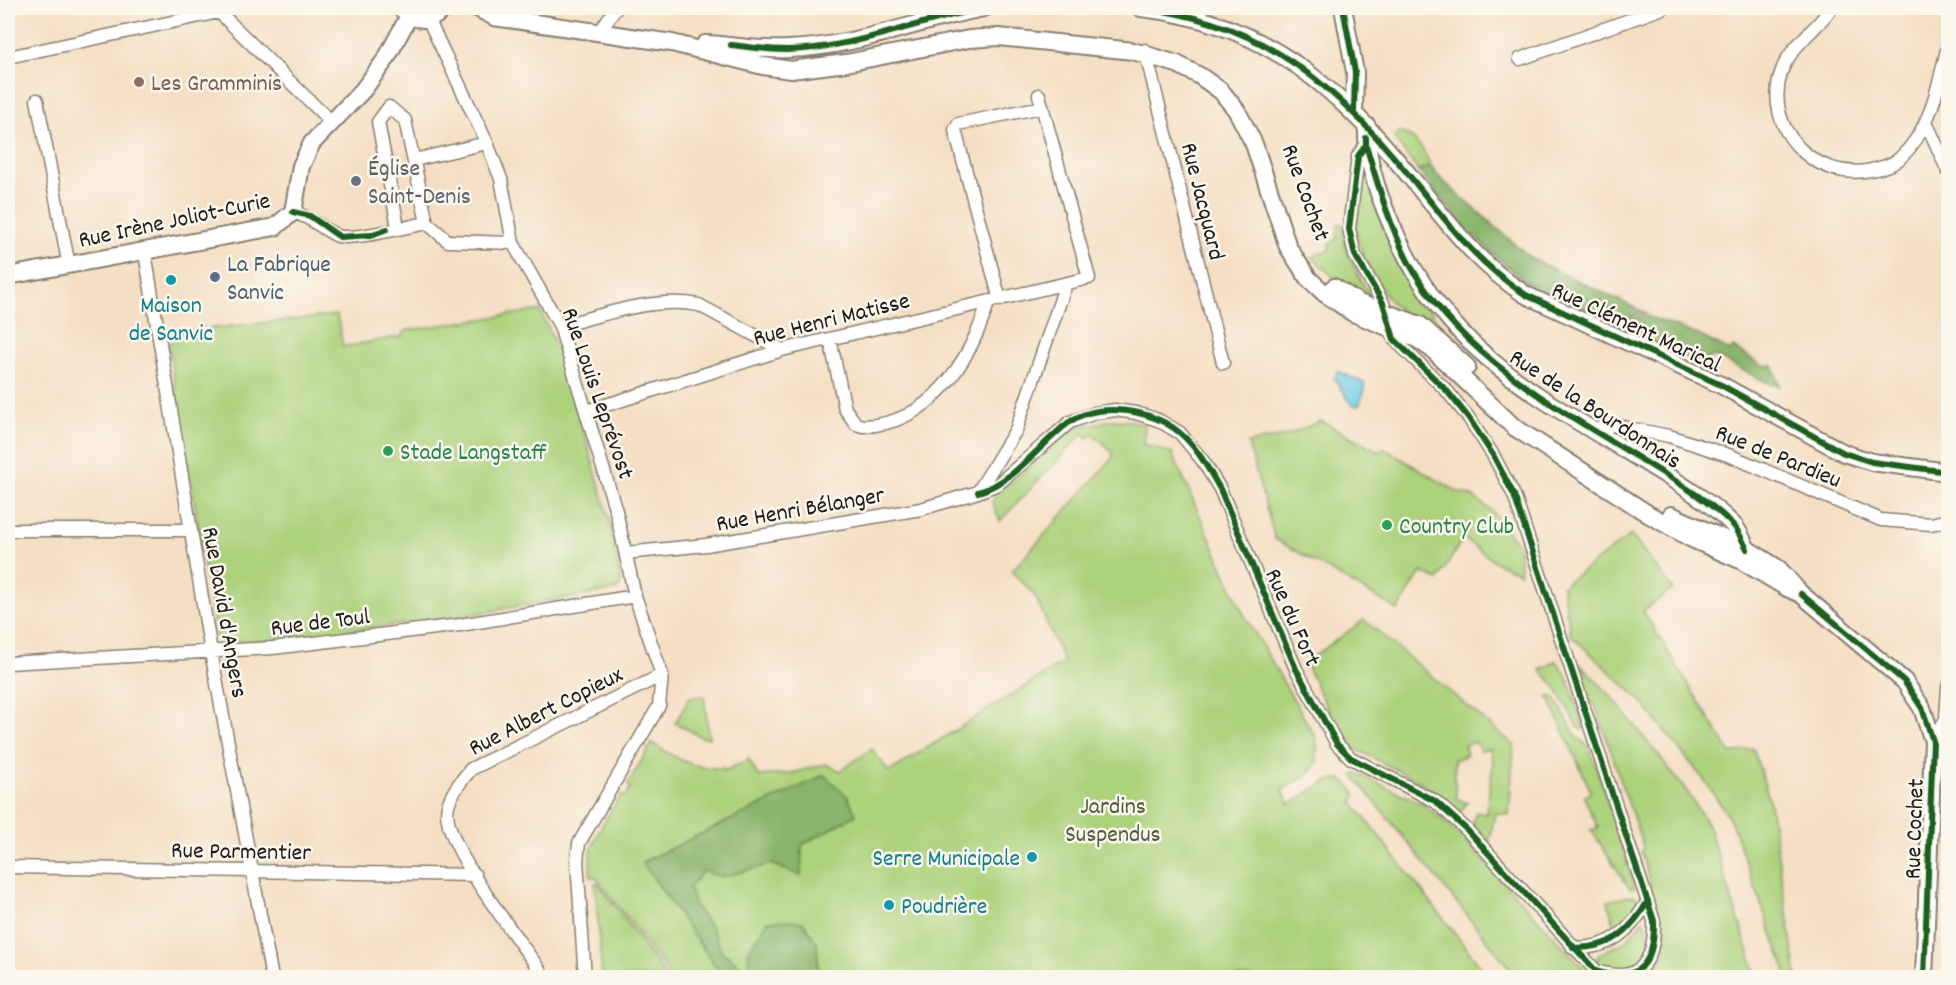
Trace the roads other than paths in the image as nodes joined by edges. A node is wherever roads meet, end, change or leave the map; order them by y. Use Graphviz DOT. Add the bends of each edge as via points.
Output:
graph roads {
  1 [pos="444,8"];
  2 [pos="477,8"];
  3 [pos="616,8"];
  4 [pos="984,8"];
  5 [pos="1141,8"];
  6 [pos="1343,8"];
  7 [pos="1663,8"];
  8 [pos="1831,8"];
  9 [pos="217,10"];
  10 [pos="405,12"];
  11 [pos="428,18"];
  12 [pos="600,31"];
  13 [pos="672,43"];
  14 [pos="1948,46"];
  15 [pos="1141,52"];
  16 [pos="8,57"];
  17 [pos="1520,59"];
  18 [pos="37,100"];
  19 [pos="1354,111"];
  20 [pos="331,122"];
  21 [pos="1927,124"];
  22 [pos="1367,126"];
  23 [pos="487,143"];
  24 [pos="1366,145"];
  25 [pos="414,160"];
  26 [pos="1948,171"];
  27 [pos="293,212"];
  28 [pos="427,223"];
  29 [pos="398,227"];
  30 [pos="513,243"];
  31 [pos="145,253"];
  32 [pos="69,266"];
  33 [pos="8,276"];
  34 [pos="1066,284"];
  35 [pos="994,301"];
  36 [pos="1388,321"];
  37 [pos="560,326"];
  38 [pos="830,339"];
  39 [pos="782,350"];
  40 [pos="1223,363"];
  41 [pos="587,411"];
  42 [pos="1593,430"];
  43 [pos="1948,472"];
  44 [pos="978,492"];
  45 [pos="1948,519"];
  46 [pos="8,530"];
  47 [pos="191,530"];
  48 [pos="626,553"];
  49 [pos="1743,555"];
  50 [pos="635,596"];
  51 [pos="211,652"];
  52 [pos="8,663"];
  53 [pos="662,675"];
  54 [pos="1948,687"];
  55 [pos="1933,741"];
  56 [pos="8,867"];
  57 [pos="251,872"];
  58 [pos="475,875"];
  59 [pos="1648,901"];
  60 [pos="1573,948"];
  61 [pos="272,978"];
  62 [pos="545,978"];
  63 [pos="585,978"];
  64 [pos="1924,978"];
  1 -- 11 [label="street"];
  2 -- 12 [label="street, Rue Cochet" via="494,17"];
  3 -- 12 [label="street"];
  4 -- 13 [label="street" via="940,16 858,40 787,50"];
  5 -- 19 [label="street" via="1166,10 1260,41 1319,79"];
  6 -- 19 [label="street" via="1355,72"];
  7 -- 17 [label="street"];
  8 -- 21 [label="street" via="1793,49 1781,72 1777,104 1793,143 1820,164 1840,171 1861,172 1900,159"];
  9 -- 16 [label="street"];
  9 -- 20 [label="street"];
  10 -- 11 [label="street"];
  10 -- 20 [label="street, Rue Irène Joliot-Curie" via="386,59 363,90"];
  11 -- 23 [label="street, Rue Louis Leprévost"];
  12 -- 13 [label="street, Rue Cochet"];
  13 -- 15 [label="street, Rue Cochet" via="791,70 999,37"];
  14 -- 21 [label="street"];
  15 -- 36 [label="street, Rue Cochet" via="1172,52 1192,60 1228,86 1246,107 1259,134 1301,260 1338,290"];
  15 -- 40 [label="street, Rue Jacquard"];
  18 -- 32 [label="street"];
  19 -- 22 [label="street"];
  20 -- 27 [label="street, Rue Irène Joliot-Curie" via="300,166"];
  21 -- 26 [label="street"];
  22 -- 24 [label="street, Rue de la Bourdonnais"];
  22 -- 43 [label="street, Rue Clément Marical" via="1472,252 1498,278 1526,295 1721,385 1844,453 1872,462"];
  23 -- 25 [label="street"];
  23 -- 30 [label="street, Rue Louis Leprévost" via="501,179"];
  24 -- 36 [label="street, Rue du Fort" via="1358,156 1349,229 1356,255"];
  24 -- 42 [label="street, Rue de la Bourdonnais" via="1388,216 1409,262 1434,302 1467,342 1518,383"];
  25 -- 28 [label="street"];
  25 -- 29 [label="street" via="405,120 389,107 378,122"];
  27 -- 29 [label="street" via="310,216 340,237 371,235"];
  27 -- 31 [label="street, Rue Irène Joliot-Curie" via="275,227"];
  28 -- 29 [label="street"];
  28 -- 30 [label="street" via="448,241"];
  30 -- 37 [label="street, Rue Louis Leprévost"];
  31 -- 32 [label="street, Rue Irène Joliot-Curie"];
  31 -- 47 [label="street, Rue David d'Angers"];
  32 -- 33 [label="street, Rue Irène Joliot-Curie"];
  34 -- 35 [label="street, Rue Henri Matisse"];
  34 -- 35 [label="street, Rue Henri Matisse" via="1089,278 1041,101 958,124 955,130"];
  34 -- 44 [label="street" via="1016,430"];
  35 -- 38 [label="street, Rue Henri Matisse"];
  35 -- 38 [label="street" via="947,385 913,412 889,422 862,426 850,418"];
  36 -- 49 [label="street, Rue Cochet" via="1420,325 1522,421 1615,482"];
  36 -- 59 [label="street, Rue du Fort" via="1394,339 1468,417 1514,495"];
  37 -- 39 [label="street" via="684,302 699,305"];
  37 -- 41 [label="street, Rue Louis Leprévost"];
  38 -- 39 [label="street, Rue Henri Matisse"];
  39 -- 41 [label="street, Rue Henri Matisse"];
  41 -- 48 [label="street, Rue Louis Leprévost"];
  42 -- 45 [label="street, Rue de Pardieu" via="1613,425 1669,436 1731,456 1881,520 1931,524"];
  42 -- 49 [label="street, Rue de la Bourdonnais" via="1681,484 1734,526"];
  44 -- 48 [label="street, Rue Henri Bélanger" via="921,509 706,545"];
  44 -- 60 [label="street, Rue du Fort" via="998,484 1070,422 1095,413 1136,413 1180,433 1220,489 1296,669 1337,744 1351,758 1435,801 1467,830"];
  46 -- 47 [label="street"];
  47 -- 51 [label="street, Rue David d'Angers"];
  48 -- 50 [label="street, Rue Albert Copieux"];
  49 -- 55 [label="street, Rue Cochet" via="1779,569 1801,594 1904,681 1922,708"];
  50 -- 51 [label="street, Rue de Toul" via="460,625"];
  50 -- 53 [label="street, Rue Albert Copieux"];
  51 -- 52 [label="street, Rue de Toul"];
  51 -- 57 [label="street, Rue David d'Angers"];
  53 -- 58 [label="street, Rue Albert Copieux" via="471,769 457,786 447,811 453,838"];
  53 -- 63 [label="street, Rue Albert Copieux" via="659,706 579,843"];
  54 -- 55 [label="street" via="1946,719"];
  55 -- 64 [label="street, Rue Cochet"];
  56 -- 57 [label="street, Rue Parmentier"];
  57 -- 58 [label="street, Rue Parmentier"];
  57 -- 61 [label="street, Rue David d'Angers"];
  58 -- 62 [label="street, Rue Albert Copieux"];
  59 -- 60 [label="street" via="1622,935 1607,944"];
  59 -- 60 [label="street, Rue du Fort" via="1655,942 1648,962 1632,974 1614,977 1596,971"];
}
